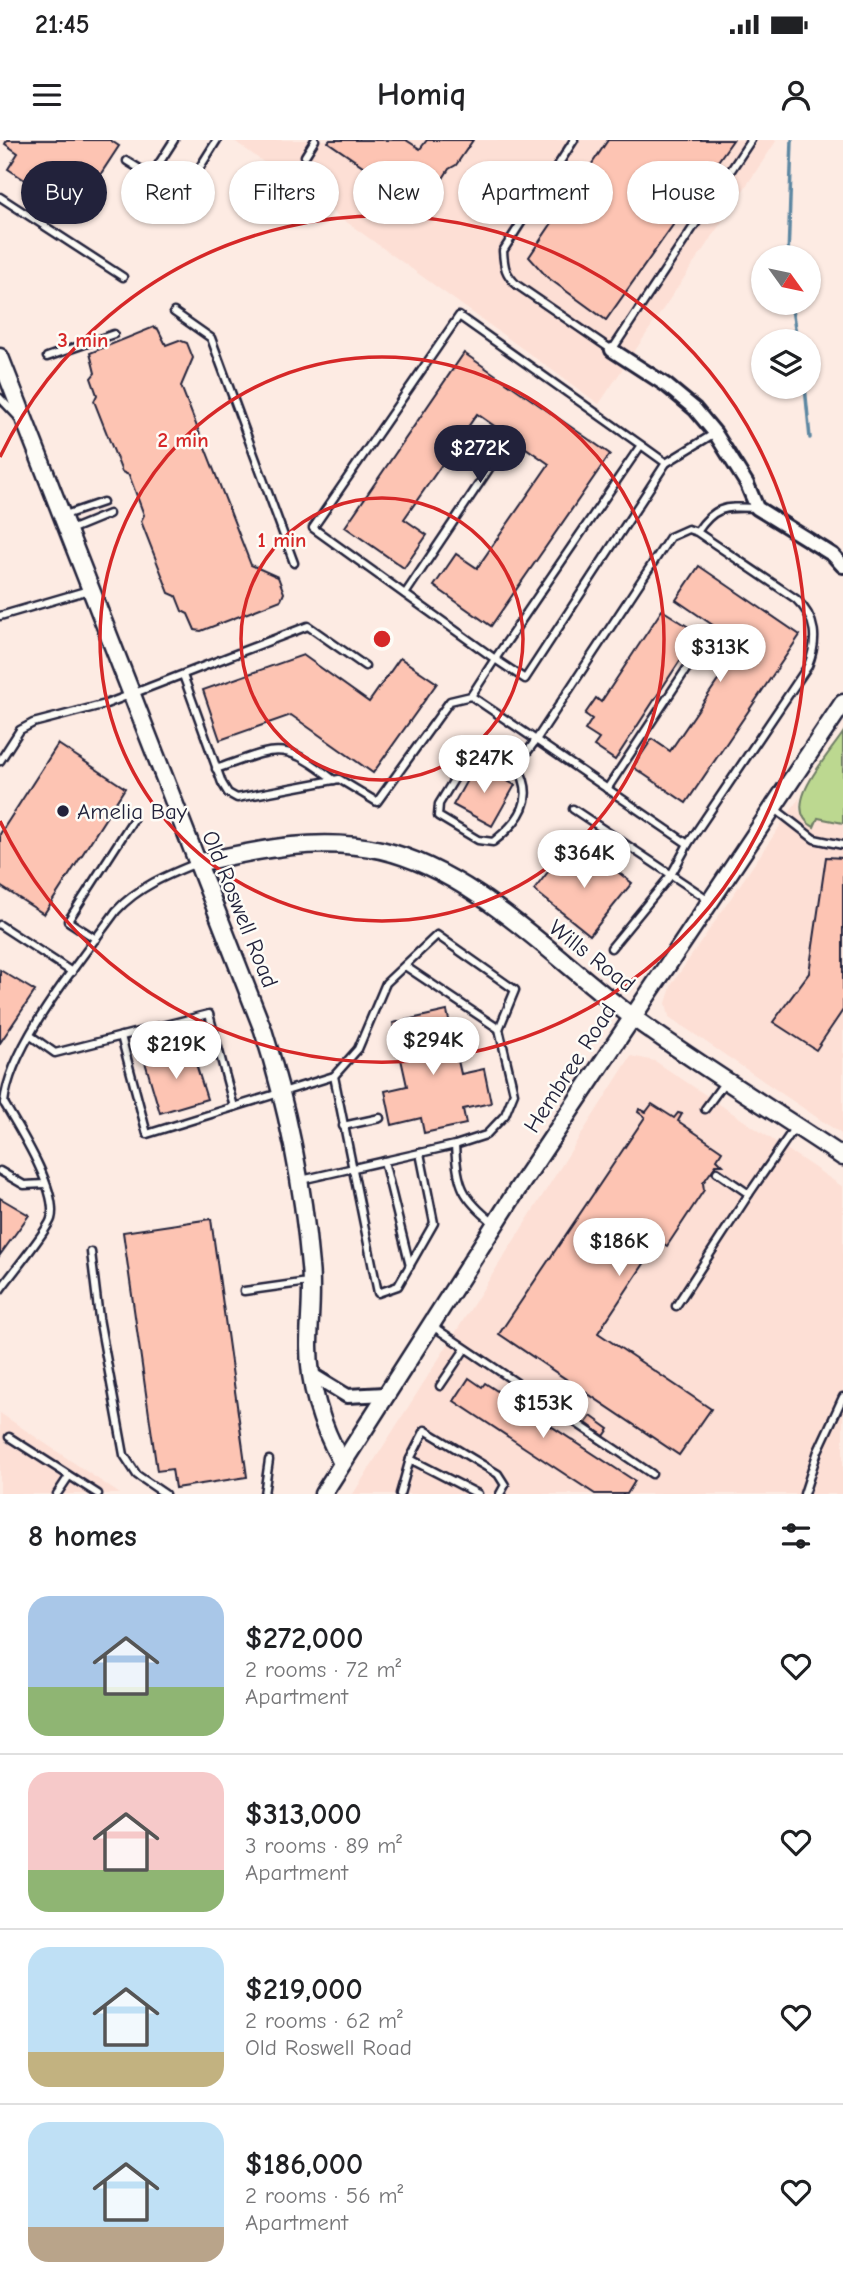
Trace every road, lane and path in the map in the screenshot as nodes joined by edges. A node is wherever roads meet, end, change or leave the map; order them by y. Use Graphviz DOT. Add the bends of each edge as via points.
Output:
graph roads {
  1 [pos="174,140"];
  2 [pos="218,140"];
  3 [pos="315,140"];
  4 [pos="574,140"];
  5 [pos="751,140"];
  6 [pos="304,156"];
  7 [pos="161,161"];
  8 [pos="204,161"];
  9 [pos="0,197"];
  10 [pos="123,276"];
  11 [pos="174,312"];
  12 [pos="114,334"];
  13 [pos="612,350"];
  14 [pos="0,357"];
  15 [pos="47,357"];
  16 [pos="0,398"];
  17 [pos="27,426"];
  18 [pos="715,433"];
  19 [pos="641,445"];
  20 [pos="495,460"];
  21 [pos="666,463"];
  22 [pos="103,502"];
  23 [pos="758,508"];
  24 [pos="108,514"];
  25 [pos="65,524"];
  26 [pos="698,532"];
  27 [pos="838,556"];
  28 [pos="294,563"];
  29 [pos="843,566"];
  30 [pos="90,589"];
  31 [pos="405,594"];
  32 [pos="0,616"];
  33 [pos="699,650"];
  34 [pos="495,659"];
  35 [pos="365,666"];
  36 [pos="183,675"];
  37 [pos="130,695"];
  38 [pos="471,696"];
  39 [pos="843,703"];
  40 [pos="536,740"];
  41 [pos="0,761"];
  42 [pos="517,766"];
  43 [pos="216,768"];
  44 [pos="334,780"];
  45 [pos="607,789"];
  46 [pos="773,807"];
  47 [pos="573,809"];
  48 [pos="133,820"];
  49 [pos="688,844"];
  50 [pos="843,845"];
  51 [pos="197,863"];
  52 [pos="671,876"];
  53 [pos="709,901"];
  54 [pos="0,925"];
  55 [pos="96,939"];
  56 [pos="611,948"];
  57 [pos="404,966"];
  58 [pos="72,972"];
  59 [pos="631,1016"];
  60 [pos="499,1029"];
  61 [pos="31,1036"];
  62 [pos="121,1036"];
  63 [pos="334,1076"];
  64 [pos="726,1079"];
  65 [pos="283,1092"];
  66 [pos="2,1104"];
  67 [pos="234,1107"];
  68 [pos="705,1109"];
  69 [pos="380,1118"];
  70 [pos="343,1126"];
  71 [pos="796,1126"];
  72 [pos="455,1145"];
  73 [pos="420,1153"];
  74 [pos="843,1157"];
  75 [pos="384,1161"];
  76 [pos="350,1169"];
  77 [pos="0,1171"];
  78 [pos="717,1172"];
  79 [pos="301,1180"];
  80 [pos="45,1184"];
  81 [pos="749,1195"];
  82 [pos="495,1224"];
  83 [pos="91,1252"];
  84 [pos="410,1266"];
  85 [pos="311,1282"];
  86 [pos="0,1290"];
  87 [pos="244,1291"];
  88 [pos="676,1306"];
  89 [pos="429,1324"];
  90 [pos="465,1349"];
  91 [pos="310,1374"];
  92 [pos="440,1386"];
  93 [pos="386,1394"];
  94 [pos="843,1397"];
  95 [pos="9,1437"];
  96 [pos="410,1459"];
  97 [pos="269,1460"];
  98 [pos="342,1463"];
  99 [pos="652,1474"];
  100 [pos="69,1476"];
  101 [pos="57,1494"];
  102 [pos="98,1494"];
  103 [pos="164,1494"];
  104 [pos="264,1494"];
  105 [pos="323,1494"];
  106 [pos="400,1494"];
  107 [pos="478,1494"];
  108 [pos="500,1494"];
  109 [pos="804,1494"];
  1 -- 7 [label="lane"];
  2 -- 8 [label="lane"];
  3 -- 6 [label="lane"];
  4 -- 13 [label="lane" via="503,251 504,265 517,285"];
  5 -- 13 [label="lane"];
  9 -- 10 [label="lane"];
  11 -- 28 [label="lane" via="211,338"];
  12 -- 15 [label="lane"];
  13 -- 18 [label="street" via="666,385"];
  14 -- 17 [label="street, Old Roswell Road"];
  16 -- 17 [label="lane"];
  17 -- 25 [label="street, Old Roswell Road"];
  18 -- 21 [label="lane"];
  18 -- 23 [label="street"];
  19 -- 21 [label="lane"];
  19 -- 31 [label="lane" via="459,316 313,528"];
  19 -- 34 [label="lane"];
  20 -- 31 [label="lane"];
  21 -- 34 [label="lane" via="525,679"];
  22 -- 25 [label="lane"];
  23 -- 26 [label="lane" via="726,507 708,515"];
  23 -- 27 [label="street"];
  24 -- 25 [label="lane"];
  25 -- 30 [label="street, Old Roswell Road"];
  26 -- 40 [label="lane" via="688,529 670,537"];
  26 -- 49 [label="lane" via="796,599 808,611 815,639 808,666"];
  27 -- 29 [label="street"];
  30 -- 32 [label="lane"];
  30 -- 37 [label="street, Old Roswell Road"];
  31 -- 34 [label="lane"];
  33 -- 45 [label="lane"];
  34 -- 38 [label="lane"];
  35 -- 36 [label="lane" via="308,626"];
  36 -- 37 [label="lane"];
  36 -- 43 [label="lane"];
  37 -- 41 [label="lane" via="33,723 20,730"];
  37 -- 51 [label="street, Old Roswell Road"];
  38 -- 40 [label="lane"];
  38 -- 44 [label="lane" via="450,701 377,802 340,779"];
  39 -- 46 [label="street, Hembree Road"];
  40 -- 42 [label="lane"];
  40 -- 45 [label="lane"];
  42 -- 42 [label="lane" via="486,749 469,755 439,804 438,816 478,840 493,842 506,833 529,797 528,782"];
  43 -- 44 [label="lane" via="285,750"];
  43 -- 44 [label="lane" via="228,793 237,798"];
  45 -- 49 [label="lane"];
  46 -- 50 [label="lane" via="814,839"];
  46 -- 53 [label="street, Hembree Road"];
  47 -- 52 [label="lane"];
  48 -- 55 [label="lane" via="68,921"];
  49 -- 52 [label="lane"];
  51 -- 55 [label="lane, Wills Road" via="128,898"];
  51 -- 59 [label="street, Wills Road" via="315,843 360,846 409,859 473,892"];
  51 -- 65 [label="street, Old Roswell Road"];
  52 -- 53 [label="lane"];
  52 -- 56 [label="lane"];
  53 -- 59 [label="street, Hembree Road"];
  54 -- 58 [label="lane"];
  55 -- 58 [label="lane, Wills Road"];
  57 -- 60 [label="lane"];
  57 -- 60 [label="lane" via="437,935 515,990"];
  57 -- 63 [label="lane" via="386,983 358,1049"];
  58 -- 61 [label="lane, Wills Road"];
  59 -- 64 [label="street, Wills Road"];
  59 -- 82 [label="street, Hembree Road"];
  60 -- 72 [label="lane" via="513,1093 505,1115 486,1135"];
  61 -- 62 [label="lane" via="55,1053"];
  61 -- 66 [label="lane, Wills Road" via="6,1083"];
  62 -- 67 [label="lane" via="209,1014"];
  62 -- 67 [label="lane" via="147,1134"];
  63 -- 65 [label="lane"];
  63 -- 70 [label="lane"];
  64 -- 68 [label="lane"];
  64 -- 71 [label="street, Wills Road"];
  65 -- 67 [label="lane"];
  65 -- 79 [label="street, Old Roswell Road"];
  66 -- 80 [label="lane" via="34,1152"];
  69 -- 70 [label="lane"];
  70 -- 76 [label="lane"];
  71 -- 74 [label="street, Wills Road"];
  71 -- 81 [label="lane"];
  72 -- 73 [label="lane"];
  72 -- 82 [label="lane" via="457,1179 475,1208"];
  73 -- 75 [label="lane"];
  73 -- 84 [label="lane" via="435,1223"];
  75 -- 76 [label="lane"];
  75 -- 84 [label="lane"];
  76 -- 79 [label="lane"];
  76 -- 84 [label="lane" via="378,1293 398,1286"];
  77 -- 80 [label="lane" via="24,1185"];
  78 -- 81 [label="lane"];
  79 -- 85 [label="street, Old Roswell Road"];
  80 -- 86 [label="lane" via="51,1219"];
  81 -- 88 [label="lane"];
  82 -- 89 [label="street, Hembree Road"];
  83 -- 103 [label="lane" via="124,1455 138,1475"];
  85 -- 87 [label="lane"];
  85 -- 91 [label="street, Old Roswell Road"];
  89 -- 90 [label="lane"];
  89 -- 93 [label="street, Hembree Road"];
  90 -- 92 [label="lane"];
  90 -- 99 [label="lane"];
  91 -- 93 [label="street" via="347,1396"];
  91 -- 98 [label="street, Old Roswell Road" via="321,1419"];
  93 -- 98 [label="street, Hembree Road"];
  94 -- 109 [label="lane"];
  95 -- 100 [label="lane"];
  96 -- 106 [label="lane"];
  96 -- 107 [label="lane"];
  96 -- 108 [label="lane" via="425,1430 498,1474 505,1485"];
  97 -- 104 [label="lane"];
  98 -- 105 [label="street"];
  100 -- 101 [label="lane"];
  100 -- 102 [label="lane"];
}
